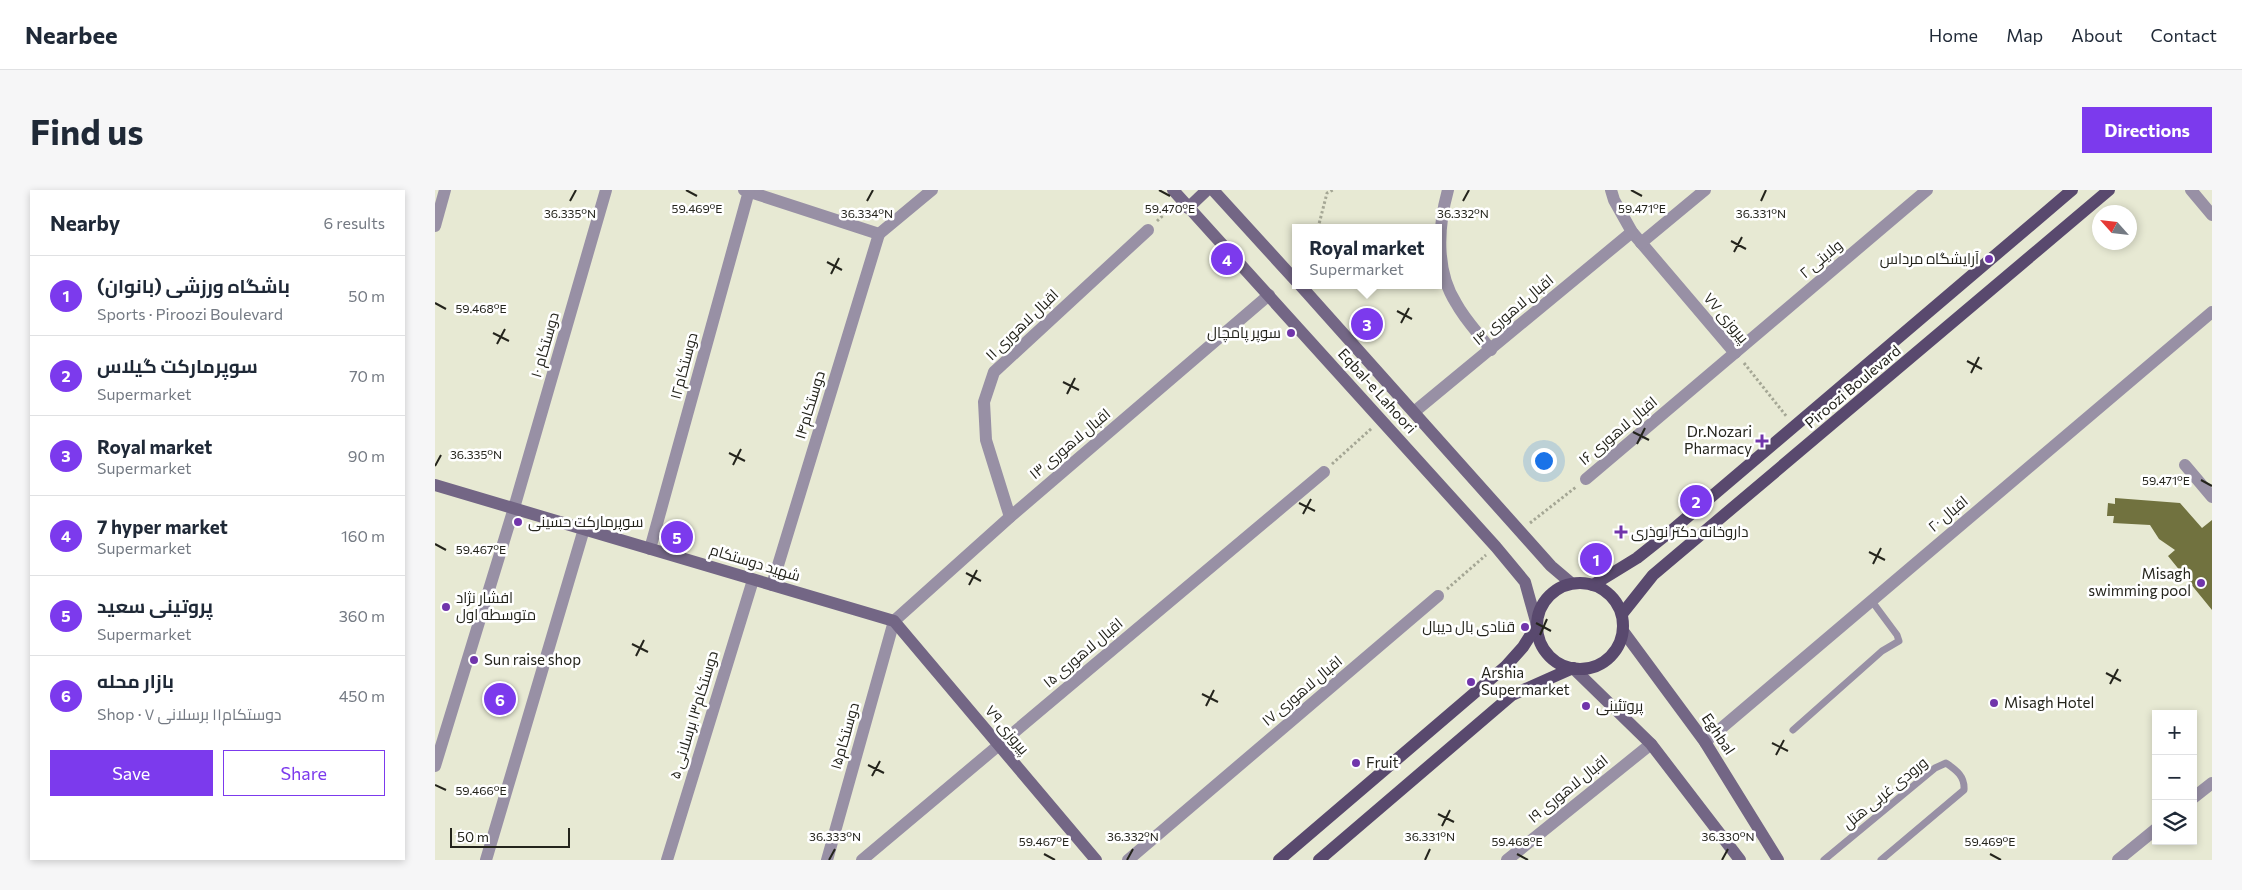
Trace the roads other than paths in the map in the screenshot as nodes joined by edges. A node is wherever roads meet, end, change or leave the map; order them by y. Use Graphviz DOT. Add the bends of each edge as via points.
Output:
graph roads {
  1 [pos="445,190"];
  2 [pos="607,190"];
  3 [pos="932,190"];
  4 [pos="1207,190"];
  5 [pos="1213,190"];
  6 [pos="1448,190"];
  7 [pos="1611,190"];
  8 [pos="1705,190"];
  9 [pos="1927,190"];
  10 [pos="2072,190"];
  11 [pos="2109,190"];
  12 [pos="2191,190"];
  13 [pos="746,191"];
  14 [pos="1181,199"];
  15 [pos="2212,215"];
  16 [pos="1441,224"];
  17 [pos="435,226"];
  18 [pos="1148,230"];
  19 [pos="1632,232"];
  20 [pos="879,234"];
  21 [pos="1641,243"];
  22 [pos="1442,259"];
  23 [pos="1292,277"];
  24 [pos="1304,289"];
  25 [pos="1269,295"];
  26 [pos="2212,312"];
  27 [pos="1491,350"];
  28 [pos="1735,353"];
  29 [pos="1414,412"];
  30 [pos="2185,465"];
  31 [pos="1324,472"];
  32 [pos="1586,479"];
  33 [pos="435,485"];
  34 [pos="2212,497"];
  35 [pos="514,508"];
  36 [pos="1010,517"];
  37 [pos="584,529"];
  38 [pos="650,549"];
  39 [pos="753,580"];
  40 [pos="1571,583"];
  41 [pos="1593,584"];
  42 [pos="772,585"];
  43 [pos="1438,596"];
  44 [pos="1871,600"];
  45 [pos="1621,614"];
  46 [pos="894,622"];
  47 [pos="1537,625"];
  48 [pos="1623,632"];
  49 [pos="1573,668"];
  50 [pos="1793,730"];
  51 [pos="1705,742"];
  52 [pos="1651,744"];
  53 [pos="999,745"];
  54 [pos="435,766"];
  55 [pos="2212,783"];
  56 [pos="2197,795"];
  57 [pos="2152,832"];
  58 [pos="486,860"];
  59 [pos="667,860"];
  60 [pos="827,860"];
  61 [pos="862,860"];
  62 [pos="1096,860"];
  63 [pos="1128,860"];
  64 [pos="1279,860"];
  65 [pos="1319,860"];
  66 [pos="1507,860"];
  67 [pos="1740,860"];
  68 [pos="1778,860"];
  69 [pos="1824,860"];
  70 [pos="1881,860"];
  71 [pos="2118,860"];
  1 -- 17 [label="street"];
  2 -- 35 [label="street, دوستکام ۱۰"];
  3 -- 20 [label="street"];
  4 -- 14 [label="street"];
  5 -- 23 [label="street"];
  6 -- 16 [label="street"];
  7 -- 19 [label="street, پیروزی ۷۷"];
  8 -- 21 [label="street"];
  9 -- 28 [label="street, ولایتی ۲"];
  10 -- 41 [label="main road, Piroozi Boulevard" via="1671,531 1637,558"];
  11 -- 45 [label="main road, Piroozi Boulevard" via="1653,575"];
  12 -- 15 [label="street"];
  13 -- 20 [label="street"];
  13 -- 38 [label="street, دوستکام۱۲"];
  14 -- 25 [label="street, Eqbal-e Lahoori"];
  18 -- 36 [label="street, اقبال لاهوری ۱۱" via="994,372 984,402 986,440"];
  19 -- 21 [label="street, پیروزی ۷۷"];
  19 -- 27 [label="street, اقبال لاهوری ۱۴"];
  20 -- 42 [label="street, دوستکام۱۴"];
  21 -- 28 [label="street, پیروزی ۷۷"];
  22 -- 27 [label="street" via="1444,276 1455,303"];
  24 -- 29 [label="street, Eqbal-e Lahoori"];
  25 -- 36 [label="street, اقبال لاهوری ۱۳"];
  25 -- 47 [label="street, Eqbal-e Lahoori" via="1525,582"];
  26 -- 44 [label="street, اقبال ۲۰"];
  27 -- 29 [label="street, اقبال لاهوری ۱۴"];
  28 -- 32 [label="street, اقبال لاهوری ۱۶"];
  29 -- 40 [label="street, Eqbal-e Lahoori" via="1551,566"];
  30 -- 34 [label="street"];
  31 -- 53 [label="street, اقبال لاهوری ۱۵"];
  33 -- 35 [label="street, شهید دوستکام"];
  35 -- 37 [label="street, شهید دوستکام"];
  35 -- 54 [label="street, دوستکام ۱۰"];
  36 -- 46 [label="street, اقبال لاهوری ۱۳"];
  37 -- 38 [label="street, شهید دوستکام"];
  37 -- 58 [label="street"];
  38 -- 39 [label="street, شهید دوستکام"];
  39 -- 42 [label="street, شهید دوستکام"];
  39 -- 59 [label="street, دوستکام۱۳ برسلانی ۵"];
  40 -- 41 [label="main road"];
  40 -- 47 [label="main road" via="1548,597 1540,609"];
  41 -- 45 [label="main road" via="1608,593"];
  42 -- 46 [label="street, شهید دوستکام"];
  43 -- 63 [label="street, اقبال لاهوری ۱۷"];
  44 -- 50 [label="lane" via="1899,641 1882,650"];
  44 -- 51 [label="street, اقبال ۲۰"];
  45 -- 48 [label="main road"];
  46 -- 53 [label="street, پیروزی ۷۹"];
  46 -- 60 [label="street, دوستکام۱۵"];
  47 -- 49 [label="main road" via="1542,645 1550,657"];
  47 -- 64 [label="main road" via="1506,666"];
  48 -- 49 [label="main road" via="1617,648 1605,661 1590,668"];
  48 -- 51 [label="street, Eghbal"];
  49 -- 52 [label="street"];
  49 -- 65 [label="main road" via="1512,695"];
  51 -- 68 [label="street, Eghbal"];
  52 -- 66 [label="street, اقبال لاهوری ۱۹"];
  52 -- 67 [label="street"];
  53 -- 61 [label="street, اقبال لاهوری ۱۵"];
  53 -- 62 [label="street, پیروزی ۷۹"];
  55 -- 56 [label="street"];
  57 -- 71 [label="street"];
  69 -- 70 [label="lane, ورودی غربی هتل" via="1935,768 1946,763 1957,771 1965,782 1964,790"];
}
